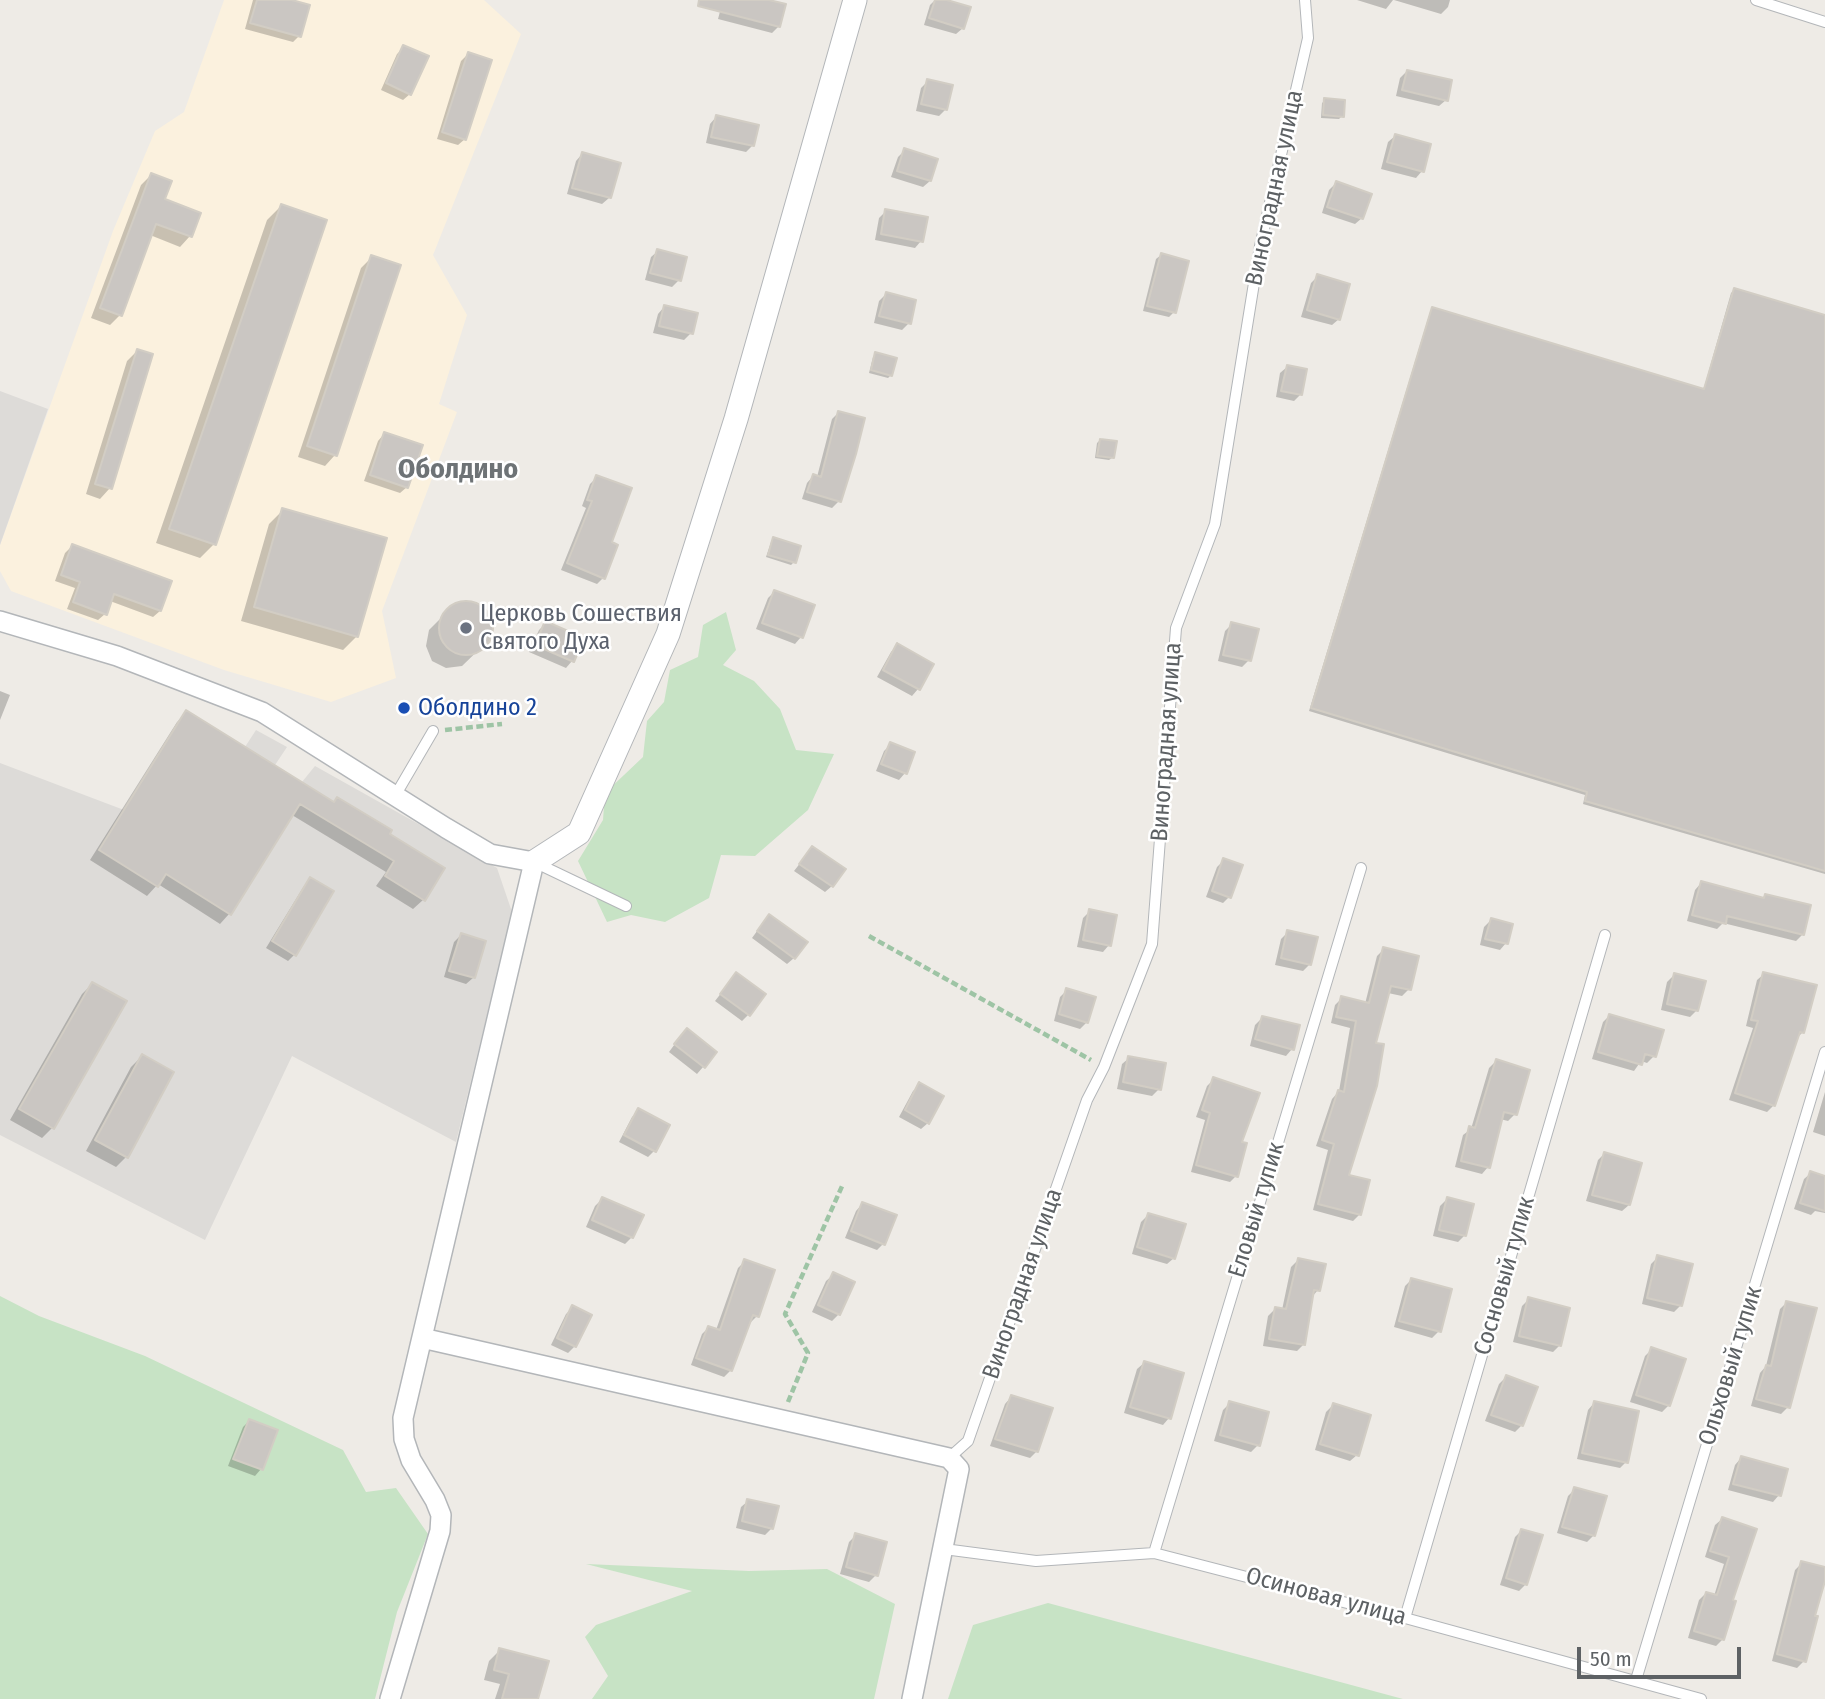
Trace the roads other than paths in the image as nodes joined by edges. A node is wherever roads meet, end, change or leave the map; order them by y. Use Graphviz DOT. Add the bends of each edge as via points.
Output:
graph roads {
  1 [pos="855,0"];
  2 [pos="1305,0"];
  3 [pos="1756,0"];
  4 [pos="1825,22"];
  5 [pos="0,621"];
  6 [pos="433,732"];
  7 [pos="395,796"];
  8 [pos="534,862"];
  9 [pos="1361,868"];
  10 [pos="626,906"];
  11 [pos="1605,935"];
  12 [pos="1825,1052"];
  13 [pos="422,1338"];
  14 [pos="949,1458"];
  15 [pos="944,1549"];
  16 [pos="1154,1553"];
  17 [pos="1405,1618"];
  18 [pos="1636,1681"];
  19 [pos="390,1699"];
  20 [pos="912,1699"];
  21 [pos="1701,1699"];
  1 -- 8 [label="street" via="736,419 668,634 579,833"];
  2 -- 14 [label="lane, Виноградная улица" via="1308,38 1260,246 1215,524 1176,628 1152,944 1087,1100 968,1441"];
  3 -- 4 [label="lane"];
  5 -- 7 [label="street" via="117,656 262,712"];
  6 -- 7 [label="lane"];
  7 -- 8 [label="street" via="490,854"];
  8 -- 10 [label="lane"];
  8 -- 13 [label="street"];
  9 -- 16 [label="lane, Еловый тупик"];
  11 -- 17 [label="lane, Сосновый тупик"];
  12 -- 18 [label="lane, Ольховый тупик"];
  13 -- 14 [label="street"];
  13 -- 19 [label="street" via="403,1418 404,1439 438,1508 440,1531"];
  14 -- 15 [label="street" via="959,1469"];
  15 -- 16 [label="lane, Осиновая улица" via="1036,1561"];
  15 -- 20 [label="street"];
  16 -- 17 [label="lane, Осиновая улица"];
  17 -- 18 [label="lane, Осиновая улица"];
  18 -- 21 [label="lane, Осиновая улица"];
}
